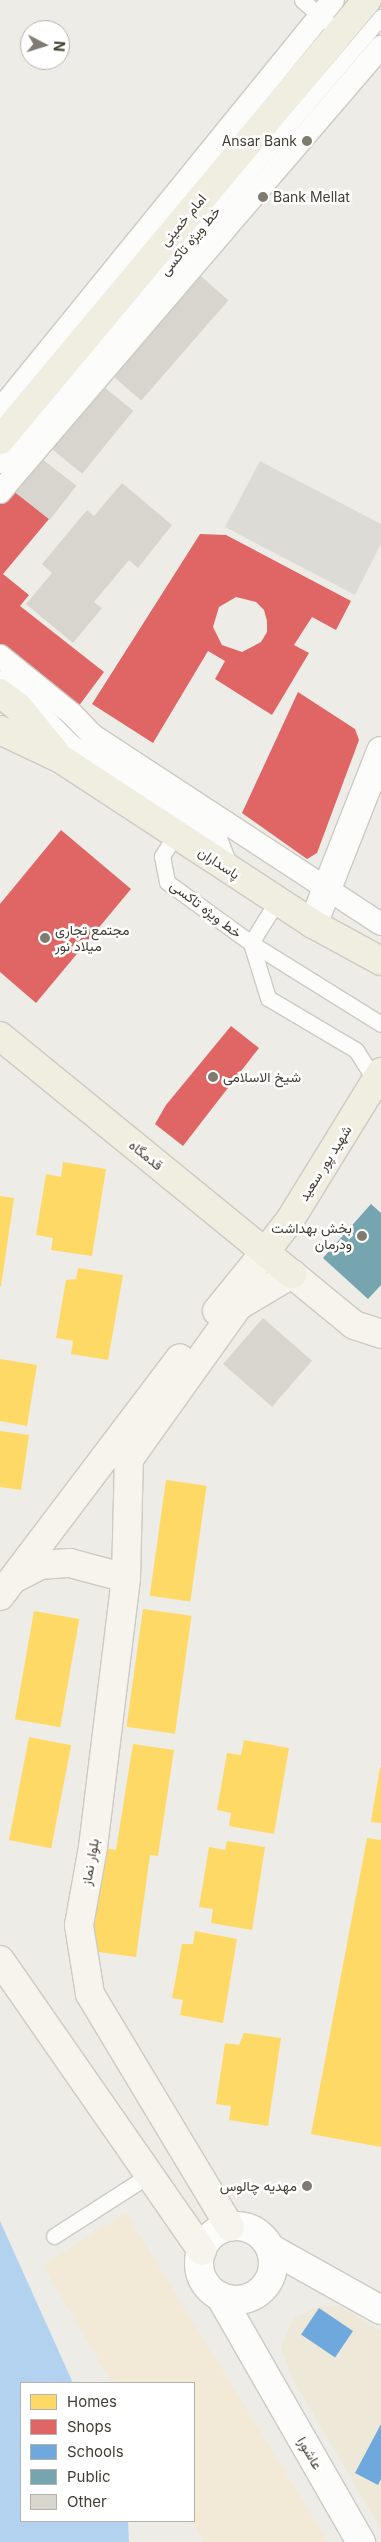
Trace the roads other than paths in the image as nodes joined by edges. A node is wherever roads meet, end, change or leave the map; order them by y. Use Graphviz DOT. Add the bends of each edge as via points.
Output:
graph roads {
  1 [pos="302,0"];
  2 [pos="367,0"];
  3 [pos="331,16"];
  4 [pos="381,17"];
  5 [pos="381,47"];
  6 [pos="9,401"];
  7 [pos="0,440"];
  8 [pos="0,465"];
  9 [pos="0,492"];
  10 [pos="0,656"];
  11 [pos="0,678"];
  12 [pos="0,693"];
  13 [pos="0,730"];
  14 [pos="381,751"];
  15 [pos="61,759"];
  16 [pos="183,839"];
  17 [pos="232,871"];
  18 [pos="326,890"];
  19 [pos="277,901"];
  20 [pos="313,924"];
  21 [pos="381,924"];
  22 [pos="251,943"];
  23 [pos="381,961"];
  24 [pos="381,1024"];
  25 [pos="0,1036"];
  26 [pos="378,1077"];
  27 [pos="265,1252"];
  28 [pos="292,1274"];
  29 [pos="381,1334"];
  30 [pos="126,1578"];
  31 [pos="7,1588"];
  32 [pos="1,1962"];
  33 [pos="149,2175"];
  34 [pos="230,2227"];
  35 [pos="54,2236"];
  36 [pos="270,2248"];
  37 [pos="202,2251"];
  38 [pos="335,2285"];
  39 [pos="263,2288"];
  40 [pos="220,2296"];
  41 [pos="381,2310"];
  42 [pos="259,2363"];
  43 [pos="361,2542"];
  1 -- 3 [label="lane"];
  2 -- 3 [label="main road, امام خمینی"];
  3 -- 6 [label="main road, امام خمینی"];
  4 -- 8 [label="lane, خط ویژه تاکسی"];
  5 -- 9 [label="street"];
  6 -- 7 [label="main road, امام خمینی"];
  10 -- 18 [label="street" via="72,714 92,735"];
  11 -- 17 [label="lane" via="31,701 73,743 219,838"];
  12 -- 15 [label="main road" via="18,707"];
  13 -- 15 [label="main road"];
  14 -- 18 [label="street"];
  15 -- 16 [label="main road, پاسداران"];
  16 -- 17 [label="main road, پاسداران"];
  16 -- 22 [label="lane, خط ویژه تاکسی" via="171,842 162,856 167,882"];
  17 -- 19 [label="main road, پاسداران"];
  18 -- 20 [label="street"];
  18 -- 21 [label="street"];
  19 -- 20 [label="main road, پاسداران"];
  19 -- 22 [label="lane"];
  20 -- 23 [label="main road, پاسداران"];
  22 -- 24 [label="lane"];
  22 -- 26 [label="lane, خط ویژه تاکسی" via="268,998 356,1050"];
  25 -- 27 [label="main road, قدمگاه"];
  26 -- 27 [label="main road, شهید پور سعید" via="290,1220"];
  27 -- 28 [label="main road, قدمگاه"];
  27 -- 31 [label="main road" via="153,1392"];
  28 -- 29 [label="main road" via="354,1325"];
  28 -- 30 [label="main road, بلوار نماز" via="238,1306 129,1459"];
  30 -- 31 [label="main road" via="70,1563 40,1565"];
  30 -- 34 [label="main road, بلوار نماز" via="94,1847 79,1925 90,1994"];
  32 -- 33 [label="main road"];
  33 -- 35 [label="lane"];
  33 -- 37 [label="main road"];
  34 -- 36 [label="street" via="254,2231"];
  34 -- 37 [label="street" via="213,2235"];
  36 -- 38 [label="street"];
  36 -- 39 [label="street" via="272,2273"];
  37 -- 40 [label="street" via="201,2272 205,2284"];
  38 -- 39 [label="street" via="294,2281"];
  38 -- 41 [label="street"];
  39 -- 40 [label="street" via="236,2300"];
  39 -- 42 [label="street" via="254,2322"];
  40 -- 42 [label="street, عاشورا"];
  42 -- 43 [label="street, عاشورا"];
}
